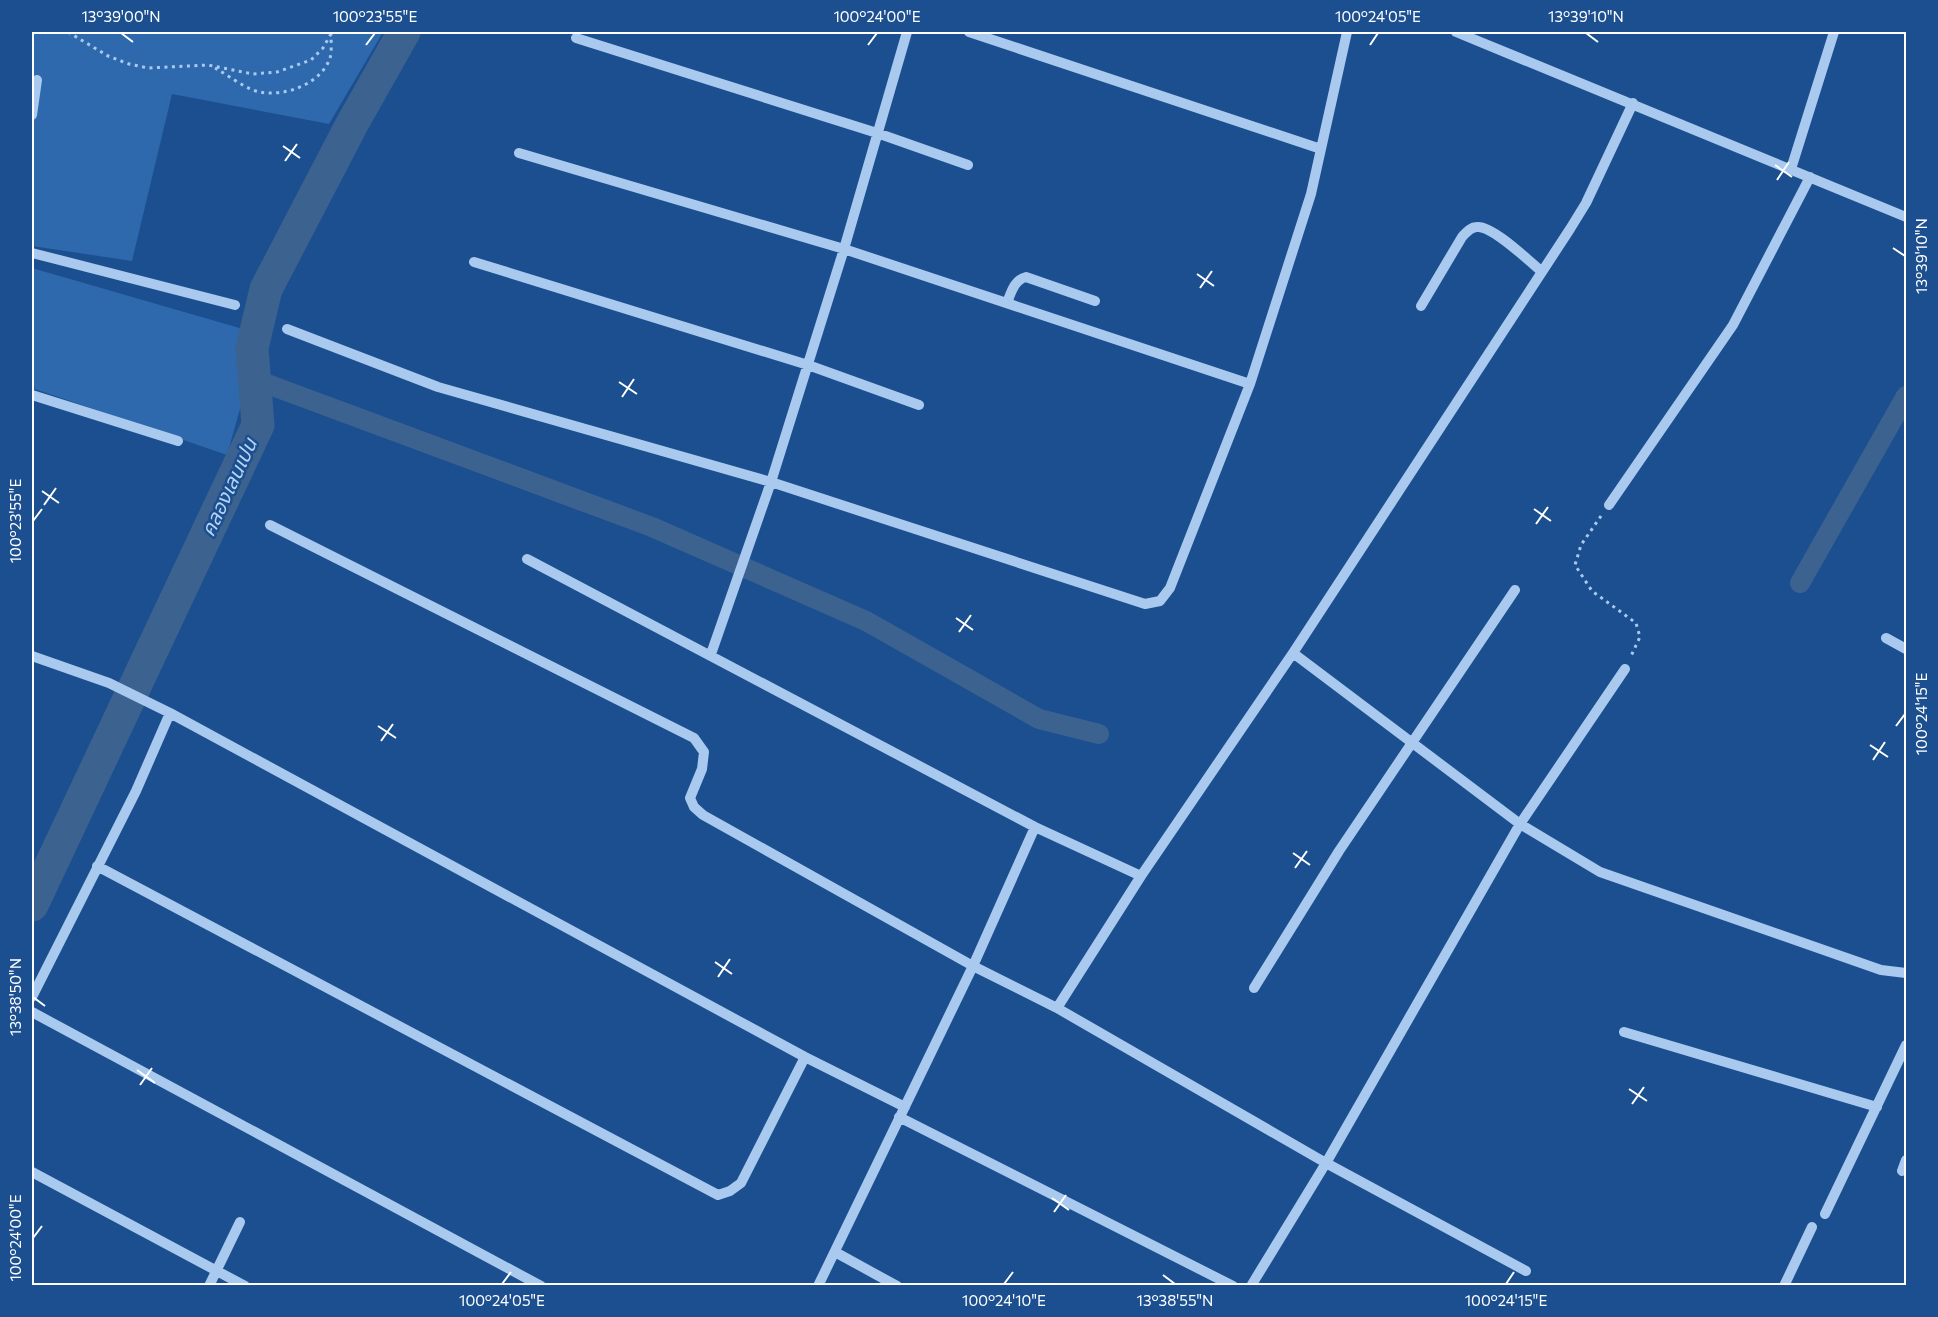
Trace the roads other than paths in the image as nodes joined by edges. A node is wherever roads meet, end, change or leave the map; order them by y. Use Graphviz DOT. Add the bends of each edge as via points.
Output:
graph roads {
  1 [pos="908,32"];
  2 [pos="969,32"];
  3 [pos="1347,32"];
  4 [pos="1456,32"];
  5 [pos="1834,32"];
  6 [pos="576,38"];
  7 [pos="37,80"];
  8 [pos="1633,103"];
  9 [pos="32,115"];
  10 [pos="877,133"];
  11 [pos="1321,149"];
  12 [pos="519,153"];
  13 [pos="968,165"];
  14 [pos="1791,169"];
  15 [pos="1810,177"];
  16 [pos="1906,217"];
  17 [pos="844,249"];
  18 [pos="32,253"];
  19 [pos="474,262"];
  20 [pos="1542,272"];
  21 [pos="1095,302"];
  22 [pos="1007,303"];
  23 [pos="235,305"];
  24 [pos="1421,306"];
  25 [pos="287,329"];
  26 [pos="808,365"];
  27 [pos="1250,384"];
  28 [pos="32,395"];
  29 [pos="919,405"];
  30 [pos="178,441"];
  31 [pos="771,482"];
  32 [pos="1609,504"];
  33 [pos="270,525"];
  34 [pos="527,559"];
  35 [pos="1515,590"];
  36 [pos="1886,638"];
  37 [pos="1906,649"];
  38 [pos="1293,653"];
  39 [pos="711,654"];
  40 [pos="32,656"];
  41 [pos="1625,669"];
  42 [pos="170,713"];
  43 [pos="1411,741"];
  44 [pos="1520,824"];
  45 [pos="1035,827"];
  46 [pos="97,866"];
  47 [pos="1141,876"];
  48 [pos="974,966"];
  49 [pos="1906,973"];
  50 [pos="1254,988"];
  51 [pos="32,997"];
  52 [pos="1057,1008"];
  53 [pos="32,1012"];
  54 [pos="1624,1032"];
  55 [pos="1906,1045"];
  56 [pos="805,1057"];
  57 [pos="905,1107"];
  58 [pos="1877,1107"];
  59 [pos="899,1117"];
  60 [pos="1906,1160"];
  61 [pos="1326,1163"];
  62 [pos="1902,1171"];
  63 [pos="32,1172"];
  64 [pos="1825,1214"];
  65 [pos="240,1222"];
  66 [pos="1812,1227"];
  67 [pos="835,1252"];
  68 [pos="217,1271"];
  69 [pos="1526,1271"];
  70 [pos="209,1286"];
  71 [pos="245,1286"];
  72 [pos="541,1286"];
  73 [pos="818,1286"];
  74 [pos="897,1286"];
  75 [pos="1233,1286"];
  76 [pos="1251,1286"];
  77 [pos="1784,1286"];
  1 -- 10 [label="street"];
  2 -- 11 [label="street"];
  3 -- 11 [label="street"];
  4 -- 8 [label="street"];
  5 -- 14 [label="street"];
  6 -- 10 [label="street"];
  7 -- 9 [label="street"];
  8 -- 14 [label="street"];
  8 -- 20 [label="street" via="1587,203"];
  10 -- 13 [label="street"];
  10 -- 17 [label="street"];
  11 -- 27 [label="street" via="1311,194"];
  12 -- 17 [label="street"];
  14 -- 15 [label="street"];
  15 -- 16 [label="street"];
  15 -- 32 [label="street" via="1733,325"];
  17 -- 22 [label="street"];
  17 -- 26 [label="street"];
  18 -- 23 [label="street"];
  19 -- 26 [label="street"];
  20 -- 24 [label="street" via="1489,229 1477,226 1462,237"];
  20 -- 38 [label="street"];
  21 -- 22 [label="street" via="1026,277 1020,278"];
  22 -- 27 [label="street"];
  25 -- 31 [label="street" via="438,387"];
  26 -- 29 [label="street"];
  26 -- 31 [label="street"];
  27 -- 31 [label="street" via="1170,588 1160,601 1145,604"];
  28 -- 30 [label="street"];
  31 -- 39 [label="street"];
  33 -- 48 [label="street" via="694,738 704,752 702,769 690,798 694,807"];
  34 -- 39 [label="street"];
  35 -- 43 [label="street"];
  36 -- 37 [label="street"];
  38 -- 43 [label="street"];
  38 -- 47 [label="street"];
  39 -- 45 [label="street"];
  40 -- 42 [label="street" via="109,683"];
  41 -- 44 [label="street"];
  42 -- 46 [label="street"];
  42 -- 56 [label="street"];
  43 -- 44 [label="street"];
  43 -- 50 [label="street"];
  44 -- 49 [label="street" via="1600,872 1881,970"];
  44 -- 61 [label="street"];
  45 -- 47 [label="street"];
  45 -- 48 [label="street"];
  46 -- 51 [label="street"];
  46 -- 56 [label="street" via="718,1195 741,1183"];
  47 -- 52 [label="street"];
  48 -- 52 [label="street"];
  48 -- 57 [label="street"];
  52 -- 61 [label="street"];
  53 -- 72 [label="street"];
  54 -- 58 [label="street"];
  55 -- 58 [label="street"];
  56 -- 57 [label="street"];
  57 -- 59 [label="street"];
  58 -- 64 [label="street"];
  59 -- 67 [label="street"];
  59 -- 75 [label="street"];
  60 -- 62 [label="street"];
  61 -- 69 [label="street"];
  61 -- 76 [label="street"];
  63 -- 68 [label="street"];
  65 -- 68 [label="street"];
  66 -- 77 [label="street"];
  67 -- 73 [label="street"];
  67 -- 74 [label="street"];
  68 -- 70 [label="street"];
  68 -- 71 [label="street"];
}
